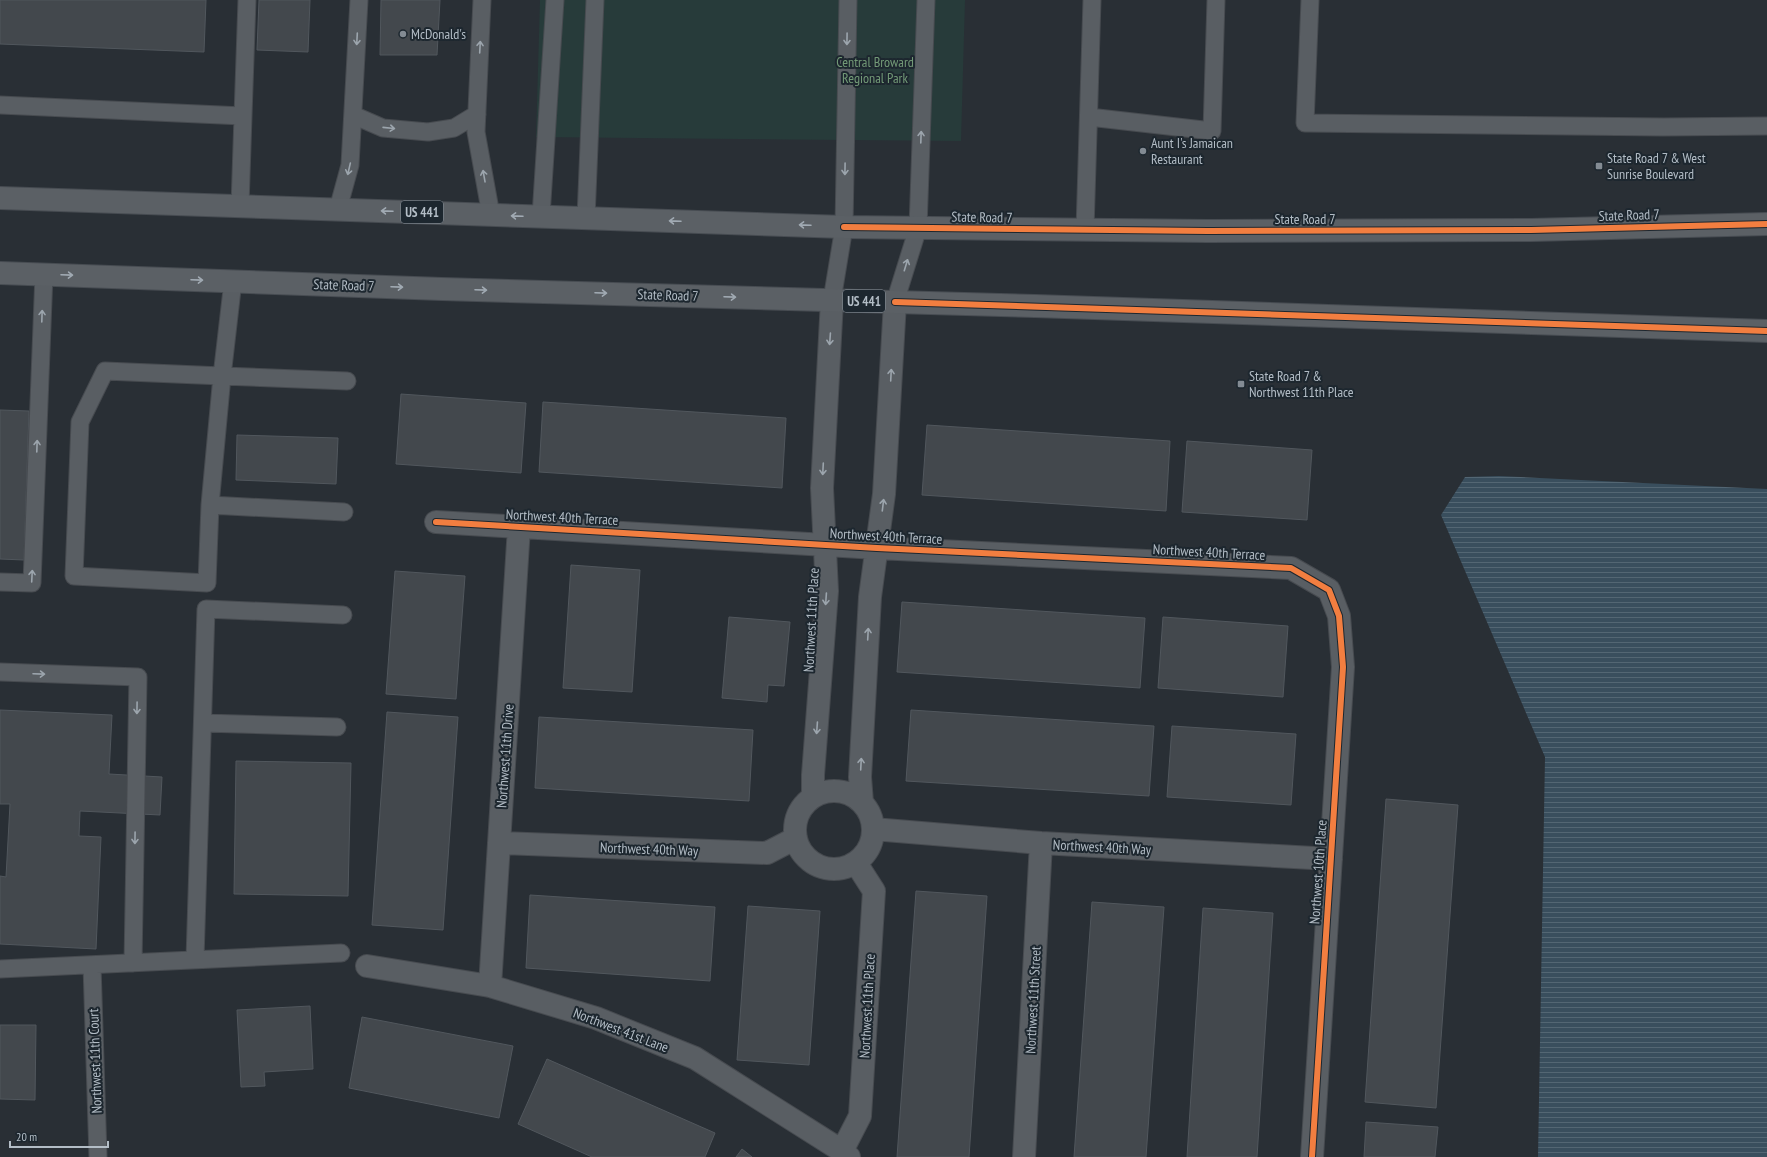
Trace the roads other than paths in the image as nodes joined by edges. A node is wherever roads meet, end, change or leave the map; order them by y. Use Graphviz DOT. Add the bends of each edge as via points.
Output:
graph roads {
  1 [pos="247,0"];
  2 [pos="359,0"];
  3 [pos="482,0"];
  4 [pos="555,0"];
  5 [pos="595,0"];
  6 [pos="848,0"];
  7 [pos="926,0"];
  8 [pos="1092,0"];
  9 [pos="1216,0"];
  10 [pos="1310,0"];
  11 [pos="0,105"];
  12 [pos="477,114"];
  13 [pos="243,116"];
  14 [pos="352,116"];
  15 [pos="1089,117"];
  16 [pos="1767,126"];
  17 [pos="0,198"];
  18 [pos="240,206"];
  19 [pos="338,209"];
  20 [pos="491,215"];
  21 [pos="541,216"];
  22 [pos="586,218"];
  23 [pos="1767,224"];
  24 [pos="844,227"];
  25 [pos="918,228"];
  26 [pos="1085,230"];
  27 [pos="0,273"];
  28 [pos="44,274"];
  29 [pos="233,281"];
  30 [pos="832,300"];
  31 [pos="895,302"];
  32 [pos="1767,331"];
  33 [pos="222,376"];
  34 [pos="347,381"];
  35 [pos="210,506"];
  36 [pos="344,512"];
  37 [pos="436,522"];
  38 [pos="519,527"];
  39 [pos="825,545"];
  40 [pos="877,548"];
  41 [pos="0,582"];
  42 [pos="207,583"];
  43 [pos="1329,590"];
  44 [pos="206,609"];
  45 [pos="343,615"];
  46 [pos="0,672"];
  47 [pos="203,723"];
  48 [pos="337,727"];
  49 [pos="813,797"];
  50 [pos="862,803"];
  51 [pos="873,829"];
  52 [pos="796,838"];
  53 [pos="499,843"];
  54 [pos="1041,843"];
  55 [pos="1331,859"];
  56 [pos="856,862"];
  57 [pos="341,953"];
  58 [pos="195,959"];
  59 [pos="133,962"];
  60 [pos="92,965"];
  61 [pos="367,966"];
  62 [pos="0,970"];
  63 [pos="490,986"];
  64 [pos="846,1154"];
  65 [pos="98,1157"];
  66 [pos="1024,1157"];
  67 [pos="1312,1157"];
  1 -- 13 [label="lane"];
  2 -- 14 [label="lane, one-way"];
  12 -- 3 [label="lane, one-way"];
  4 -- 21 [label="lane"];
  5 -- 22 [label="lane"];
  6 -- 24 [label="lane, one-way"];
  25 -- 7 [label="lane, one-way"];
  8 -- 15 [label="lane"];
  9 -- 15 [label="lane" via="1212,131"];
  10 -- 16 [label="lane" via="1305,123"];
  11 -- 13 [label="lane"];
  14 -- 12 [label="lane, one-way" via="383,128 428,132 454,128"];
  20 -- 12 [label="lane, one-way" via="476,132"];
  13 -- 18 [label="lane"];
  14 -- 19 [label="lane, one-way" via="350,165"];
  15 -- 26 [label="lane"];
  17 -- 18 [label="main road, State Road 7 / US 441"];
  18 -- 19 [label="main road, State Road 7 / US 441"];
  20 -- 19 [label="main road, State Road 7 / US 441, one-way"];
  21 -- 20 [label="main road, State Road 7 / US 441, one-way"];
  21 -- 22 [label="main road, State Road 7 / US 441"];
  24 -- 22 [label="main road, State Road 7 / US 441, one-way"];
  23 -- 26 [label="main road, State Road 7 / US 441" via="1531,230"];
  24 -- 25 [label="main road, State Road 7 / US 441"];
  24 -- 30 [label="lane"];
  25 -- 26 [label="main road, State Road 7 / US 441"];
  31 -- 25 [label="lane, one-way"];
  27 -- 28 [label="main road, State Road 7 / US 441"];
  28 -- 29 [label="main road, State Road 7 / US 441, one-way"];
  41 -- 28 [label="lane, one-way" via="32,583"];
  29 -- 30 [label="main road, State Road 7 / US 441, one-way"];
  29 -- 33 [label="lane"];
  30 -- 31 [label="main road, State Road 7 / US 441"];
  30 -- 39 [label="street, Northwest 11th Place, one-way" via="822,488"];
  31 -- 32 [label="main road, State Road 7 / US 441"];
  40 -- 31 [label="street, one-way" via="884,494"];
  33 -- 34 [label="lane"];
  33 -- 35 [label="lane"];
  33 -- 42 [label="lane" via="105,371 80,422 74,576"];
  35 -- 36 [label="lane"];
  35 -- 42 [label="lane"];
  37 -- 38 [label="street, Northwest 40th Terrace"];
  38 -- 39 [label="street, Northwest 40th Terrace"];
  38 -- 53 [label="street, Northwest 11th Drive"];
  39 -- 40 [label="street, Northwest 40th Terrace"];
  39 -- 49 [label="street, Northwest 11th Place, one-way" via="827,591"];
  40 -- 43 [label="street, Northwest 40th Terrace" via="1291,568"];
  50 -- 40 [label="street, one-way" via="860,777 870,604"];
  42 -- 44 [label="lane"];
  43 -- 55 [label="street, Northwest 10th Place" via="1339,616 1342,667"];
  44 -- 45 [label="lane"];
  44 -- 47 [label="lane"];
  46 -- 59 [label="lane, one-way" via="138,677"];
  47 -- 48 [label="lane"];
  47 -- 58 [label="lane"];
  49 -- 50 [label="street" via="825,792 839,791 852,795"];
  49 -- 52 [label="street" via="797,815"];
  50 -- 51 [label="street" via="870,815"];
  51 -- 54 [label="street, Northwest 40th Way"];
  51 -- 56 [label="street" via="871,842 865,854"];
  52 -- 53 [label="street, Northwest 40th Way" via="767,854"];
  52 -- 56 [label="street" via="800,850 819,866 831,869 844,868"];
  53 -- 63 [label="street, Northwest 11th Drive"];
  54 -- 55 [label="street, Northwest 40th Way"];
  54 -- 66 [label="street, Northwest 11th Street"];
  55 -- 67 [label="street, Northwest 10th Place"];
  56 -- 64 [label="street, Northwest 11th Place" via="874,891 860,1116"];
  57 -- 58 [label="lane"];
  58 -- 59 [label="lane"];
  59 -- 60 [label="lane"];
  60 -- 62 [label="lane"];
  60 -- 65 [label="lane, Northwest 11th Court"];
  61 -- 63 [label="street, Northwest 41st Lane"];
  63 -- 64 [label="street, Northwest 41st Lane" via="596,1018 695,1058"];
}
